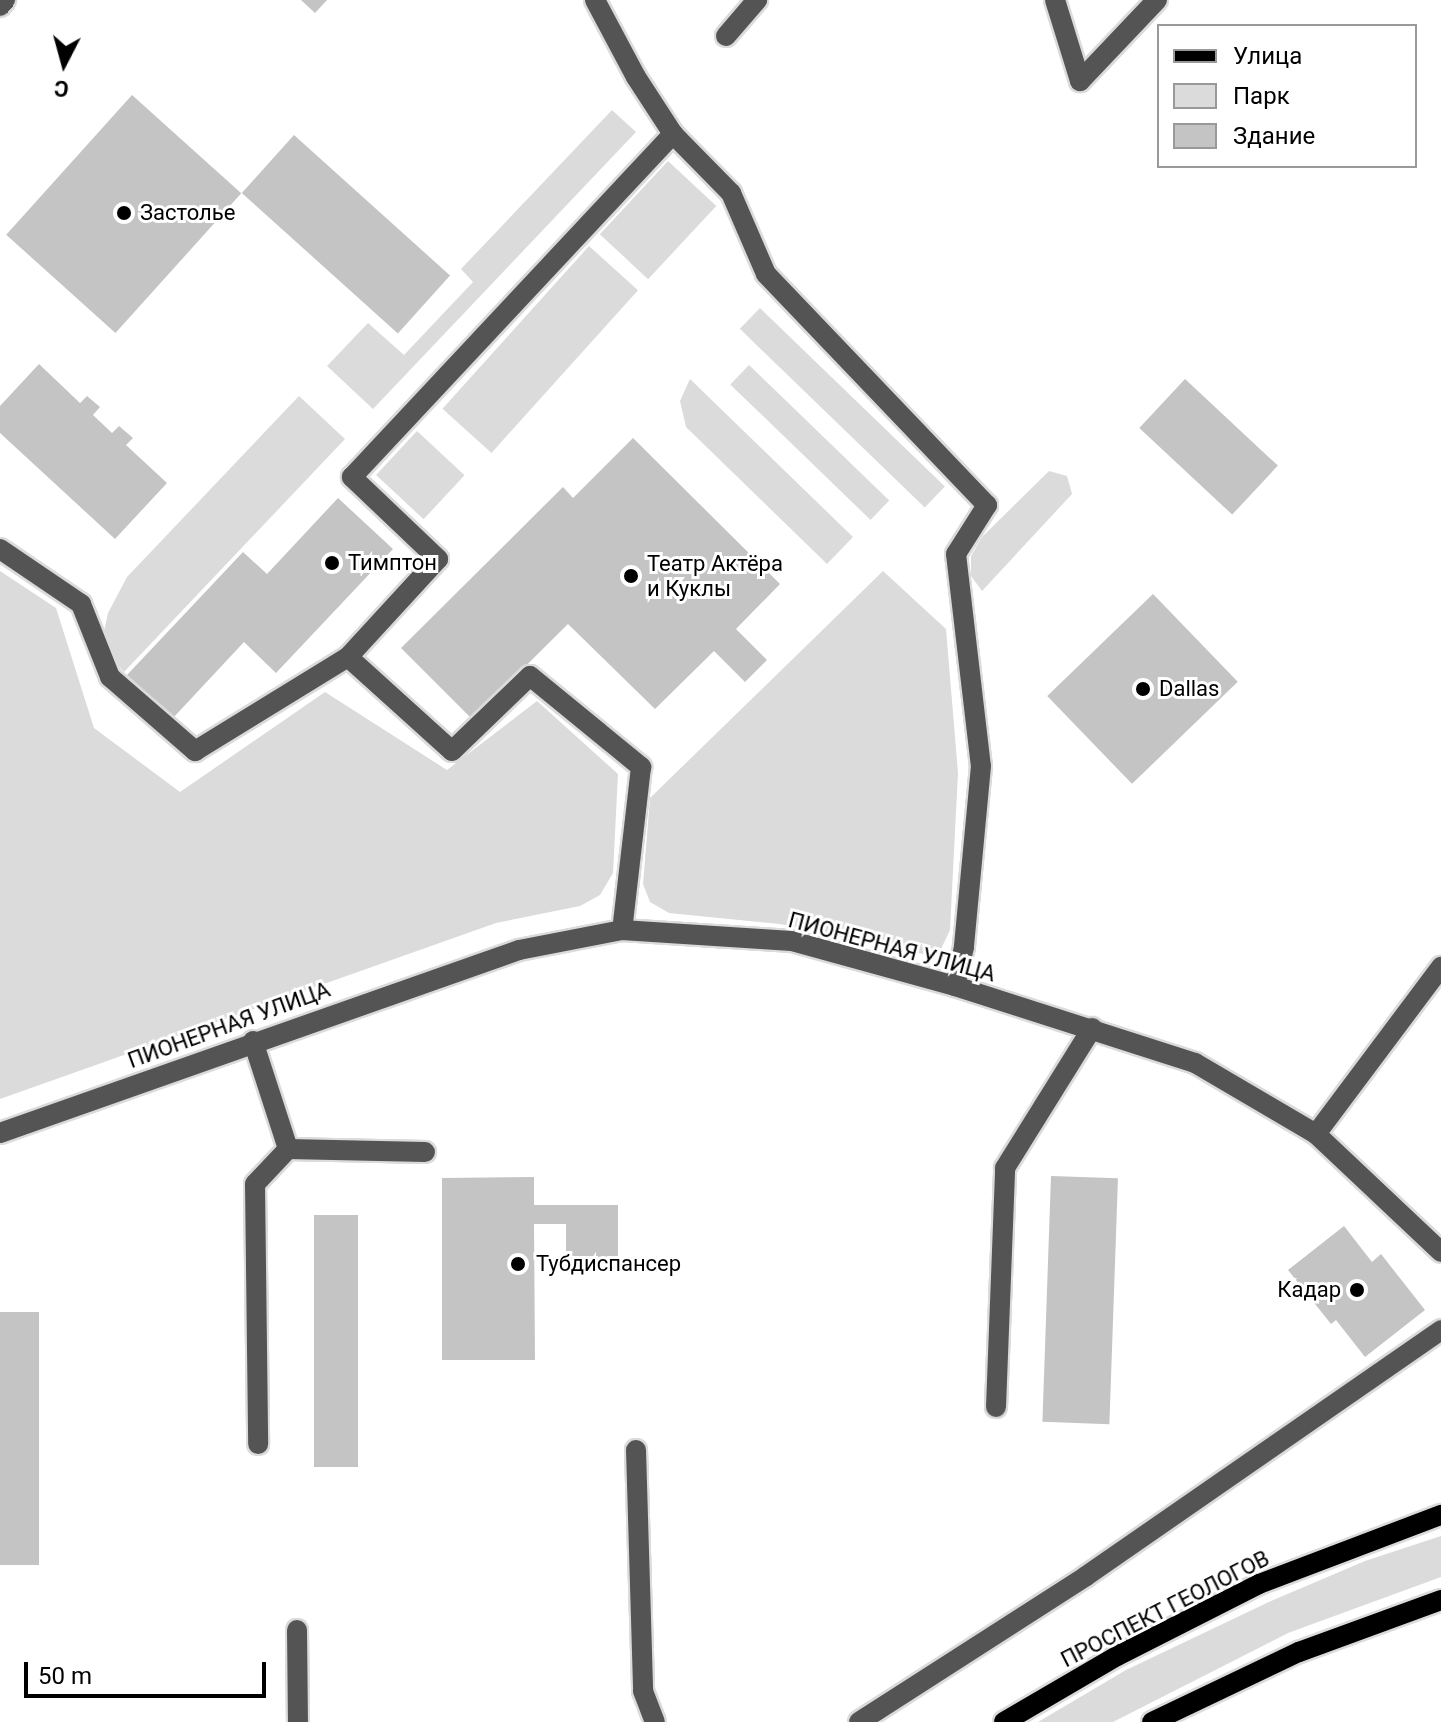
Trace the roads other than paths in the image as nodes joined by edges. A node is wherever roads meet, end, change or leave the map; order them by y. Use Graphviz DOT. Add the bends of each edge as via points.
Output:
graph roads {
  1 [pos="5,0"];
  2 [pos="595,0"];
  3 [pos="757,0"];
  4 [pos="1055,0"];
  5 [pos="1157,0"];
  6 [pos="0,6"];
  7 [pos="726,36"];
  8 [pos="673,134"];
  9 [pos="0,549"];
  10 [pos="348,657"];
  11 [pos="622,930"];
  12 [pos="1441,967"];
  13 [pos="955,986"];
  14 [pos="1092,1028"];
  15 [pos="253,1041"];
  16 [pos="0,1133"];
  17 [pos="1316,1134"];
  18 [pos="288,1149"];
  19 [pos="425,1152"];
  20 [pos="1441,1252"];
  21 [pos="1441,1330"];
  22 [pos="996,1407"];
  23 [pos="258,1444"];
  24 [pos="636,1450"];
  25 [pos="1441,1515"];
  26 [pos="1441,1600"];
  27 [pos="297,1630"];
  28 [pos="298,1722"];
  29 [pos="655,1722"];
  30 [pos="859,1722"];
  31 [pos="1004,1722"];
  32 [pos="1152,1722"];
  1 -- 6 [label="street"];
  2 -- 8 [label="street"];
  3 -- 7 [label="street"];
  4 -- 5 [label="street" via="1080,81"];
  8 -- 10 [label="street" via="352,477 438,559"];
  8 -- 13 [label="street" via="731,193 766,274 987,505 956,554 981,766 964,947"];
  9 -- 10 [label="street" via="81,604 110,677 195,751"];
  10 -- 11 [label="street" via="452,751 530,676 641,767"];
  11 -- 13 [label="street, ПИОНЕРНАЯ УЛИЦА" via="792,941"];
  11 -- 15 [label="street, ПИОНЕРНАЯ УЛИЦА" via="519,950"];
  12 -- 17 [label="street"];
  13 -- 14 [label="street, ПИОНЕРНАЯ УЛИЦА"];
  14 -- 17 [label="street, ПИОНЕРНАЯ УЛИЦА" via="1195,1063"];
  14 -- 22 [label="street" via="1005,1168"];
  15 -- 16 [label="street, ПИОНЕРНАЯ УЛИЦА"];
  15 -- 18 [label="street"];
  17 -- 20 [label="street, ПИОНЕРНАЯ УЛИЦА"];
  18 -- 19 [label="street"];
  18 -- 23 [label="street" via="255,1184"];
  21 -- 30 [label="street" via="1086,1576"];
  24 -- 29 [label="street" via="643,1691"];
  25 -- 31 [label="main road, ПРОСПЕКТ ГЕОЛОГОВ" via="1259,1584 1117,1656"];
  26 -- 32 [label="main road" via="1299,1652"];
  27 -- 28 [label="street"];
}
